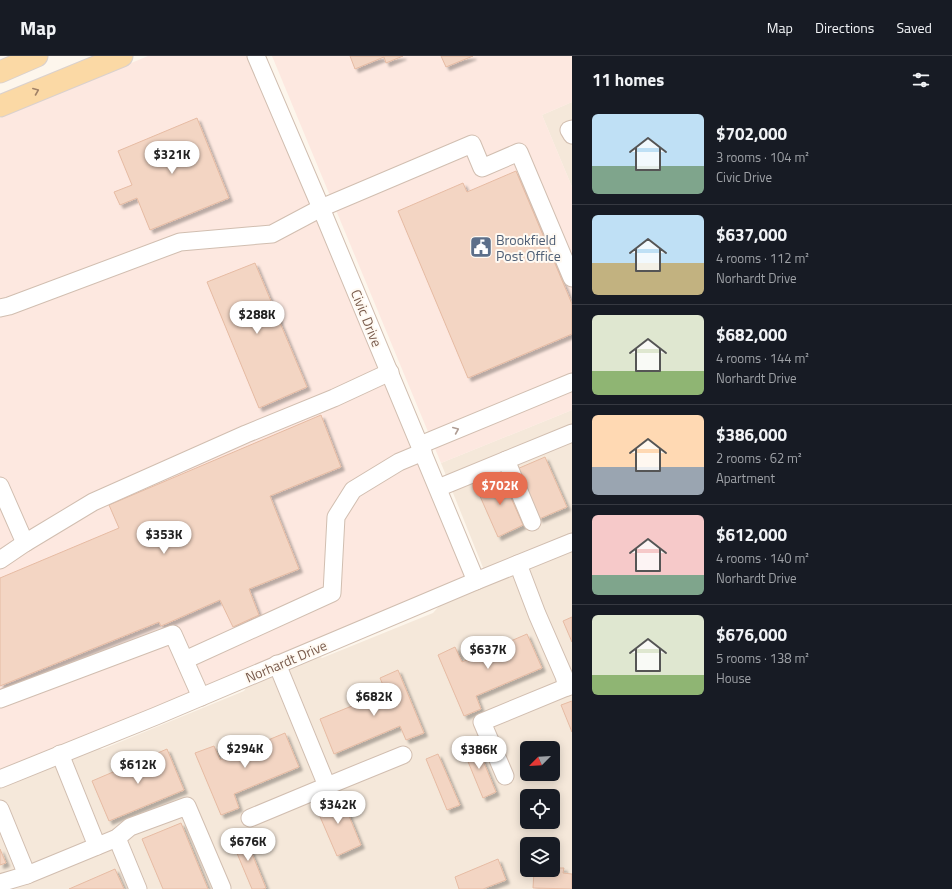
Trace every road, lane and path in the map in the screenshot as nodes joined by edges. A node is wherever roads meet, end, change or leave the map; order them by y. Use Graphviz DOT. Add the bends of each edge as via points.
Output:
graph roads {
  1 [pos="38,56"];
  2 [pos="122,56"];
  3 [pos="256,56"];
  4 [pos="0,72"];
  5 [pos="0,106"];
  6 [pos="572,129"];
  7 [pos="572,135"];
  8 [pos="321,208"];
  9 [pos="572,278"];
  10 [pos="0,308"];
  11 [pos="390,372"];
  12 [pos="572,382"];
  13 [pos="572,433"];
  14 [pos="422,449"];
  15 [pos="506,460"];
  16 [pos="0,486"];
  17 [pos="438,488"];
  18 [pos="532,522"];
  19 [pos="572,542"];
  20 [pos="25,543"];
  21 [pos="0,560"];
  22 [pos="518,564"];
  23 [pos="476,581"];
  24 [pos="185,660"];
  25 [pos="277,664"];
  26 [pos="569,686"];
  27 [pos="201,696"];
  28 [pos="0,699"];
  29 [pos="60,754"];
  30 [pos="403,755"];
  31 [pos="505,776"];
  32 [pos="0,779"];
  33 [pos="327,786"];
  34 [pos="0,808"];
  35 [pos="250,818"];
  36 [pos="117,838"];
  37 [pos="96,846"];
  38 [pos="27,875"];
  39 [pos="8,884"];
  40 [pos="222,888"];
  41 [pos="138,889"];
  1 -- 4 [label="main road"];
  5 -- 2 [label="main road, one-way"];
  3 -- 8 [label="street, Civic Drive"];
  6 -- 7 [label="street"];
  8 -- 9 [label="street" via="472,144 482,168 519,152"];
  8 -- 10 [label="street" via="272,234 180,242"];
  8 -- 11 [label="street, Civic Drive"];
  11 -- 14 [label="street, Civic Drive"];
  11 -- 20 [label="street" via="93,502"];
  14 -- 12 [label="street, one-way"];
  13 -- 15 [label="street"];
  14 -- 17 [label="street, Civic Drive"];
  14 -- 24 [label="street" via="353,490 336,517 332,593"];
  15 -- 17 [label="street"];
  15 -- 18 [label="street"];
  16 -- 20 [label="street"];
  17 -- 23 [label="street, Civic Drive"];
  19 -- 22 [label="street, Norhardt Drive"];
  20 -- 21 [label="street"];
  22 -- 23 [label="street, Norhardt Drive"];
  22 -- 26 [label="street"];
  23 -- 25 [label="street, Norhardt Drive"];
  24 -- 27 [label="street"];
  24 -- 28 [label="street" via="173,634"];
  25 -- 27 [label="street, Norhardt Drive"];
  25 -- 33 [label="street"];
  26 -- 31 [label="street" via="482,722"];
  27 -- 29 [label="street, Norhardt Drive"];
  29 -- 32 [label="street, Norhardt Drive"];
  29 -- 37 [label="street"];
  30 -- 33 [label="street"];
  33 -- 35 [label="street"];
  34 -- 38 [label="street"];
  36 -- 37 [label="street"];
  36 -- 40 [label="street" via="130,827 187,806"];
  36 -- 41 [label="street"];
  37 -- 38 [label="street"];
  38 -- 39 [label="street"];
}
